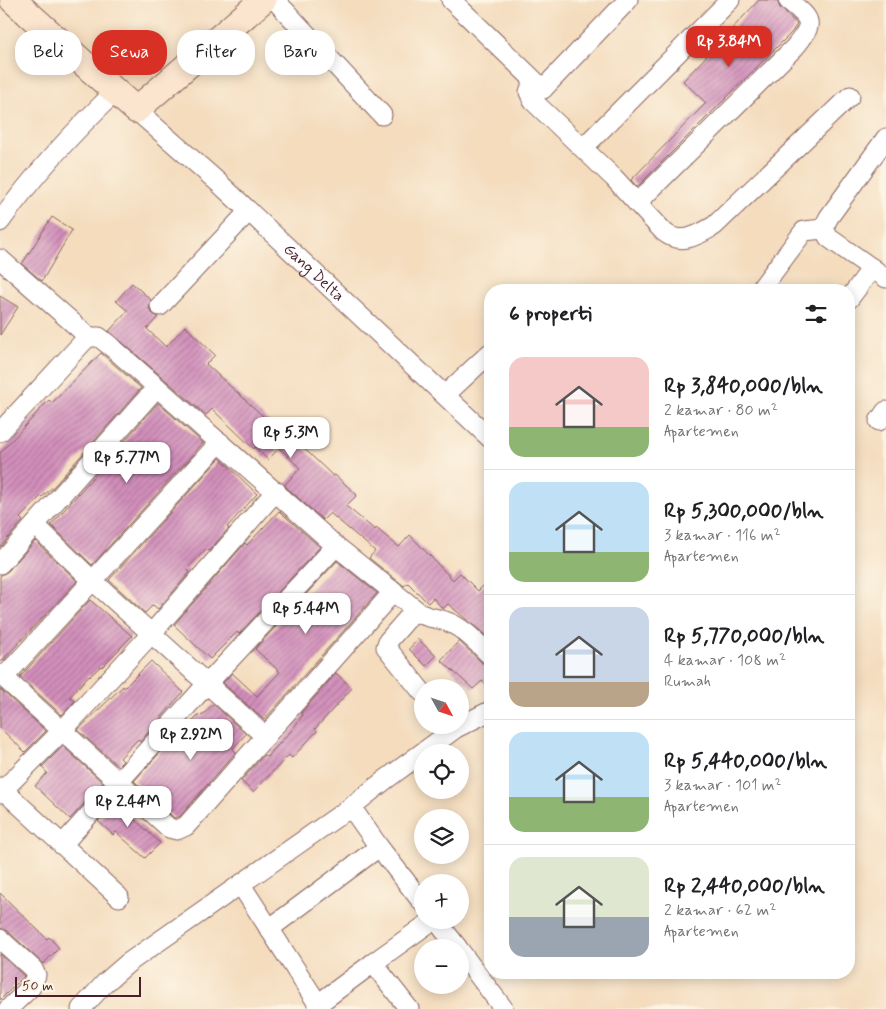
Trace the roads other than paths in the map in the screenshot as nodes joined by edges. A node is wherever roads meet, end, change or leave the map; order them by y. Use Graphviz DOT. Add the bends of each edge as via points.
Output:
graph roads {
  1 [pos="13,0"];
  2 [pos="263,0"];
  3 [pos="275,0"];
  4 [pos="451,0"];
  5 [pos="628,0"];
  6 [pos="730,0"];
  7 [pos="788,0"];
  8 [pos="543,88"];
  9 [pos="116,91"];
  10 [pos="850,96"];
  11 [pos="136,110"];
  12 [pos="382,115"];
  13 [pos="886,138"];
  14 [pos="583,148"];
  15 [pos="637,203"];
  16 [pos="249,211"];
  17 [pos="0,222"];
  18 [pos="823,230"];
  19 [pos="0,259"];
  20 [pos="882,273"];
  21 [pos="765,284"];
  22 [pos="855,294"];
  23 [pos="160,306"];
  24 [pos="89,337"];
  25 [pos="484,359"];
  26 [pos="157,387"];
  27 [pos="445,395"];
  28 [pos="1,429"];
  29 [pos="484,432"];
  30 [pos="220,442"];
  31 [pos="276,491"];
  32 [pos="35,525"];
  33 [pos="336,546"];
  34 [pos="0,564"];
  35 [pos="93,581"];
  36 [pos="394,591"];
  37 [pos="415,610"];
  38 [pos="152,634"];
  39 [pos="484,649"];
  40 [pos="2,676"];
  41 [pos="414,682"];
  42 [pos="207,684"];
  43 [pos="484,714"];
  44 [pos="469,720"];
  45 [pos="63,730"];
  46 [pos="444,734"];
  47 [pos="266,737"];
  48 [pos="119,782"];
  49 [pos="1,790"];
  50 [pos="351,807"];
  51 [pos="62,845"];
  52 [pos="379,847"];
  53 [pos="241,885"];
  54 [pos="414,892"];
  55 [pos="118,897"];
  56 [pos="268,929"];
  57 [pos="422,929"];
  58 [pos="442,929"];
  59 [pos="0,939"];
  60 [pos="451,939"];
  61 [pos="469,963"];
  62 [pos="373,964"];
  63 [pos="503,1008"];
  64 [pos="8,1009"];
  65 [pos="81,1009"];
  66 [pos="409,1009"];
  1 -- 9 [label="main road"];
  2 -- 11 [label="main road"];
  3 -- 12 [label="street"];
  4 -- 8 [label="street"];
  5 -- 8 [label="street"];
  6 -- 14 [label="street"];
  7 -- 15 [label="street" via="808,19 803,38"];
  8 -- 14 [label="street" via="533,81 530,97"];
  9 -- 11 [label="main road"];
  9 -- 17 [label="street" via="54,153"];
  10 -- 15 [label="street" via="714,226 702,233 692,238 674,239"];
  11 -- 16 [label="street, Gang Delta"];
  13 -- 18 [label="street"];
  14 -- 15 [label="street"];
  16 -- 23 [label="street"];
  16 -- 27 [label="street, Gang Delta"];
  18 -- 20 [label="street" via="829,238"];
  18 -- 21 [label="street" via="804,232"];
  19 -- 24 [label="street"];
  20 -- 22 [label="street"];
  24 -- 26 [label="street" via="95,336 105,342"];
  24 -- 28 [label="street"];
  25 -- 27 [label="street"];
  26 -- 30 [label="street"];
  26 -- 32 [label="street"];
  27 -- 29 [label="street, Gang Delta"];
  30 -- 31 [label="street"];
  30 -- 35 [label="street"];
  31 -- 33 [label="street"];
  31 -- 38 [label="street"];
  32 -- 34 [label="street"];
  32 -- 35 [label="street"];
  33 -- 36 [label="street"];
  33 -- 42 [label="street"];
  35 -- 38 [label="street"];
  35 -- 40 [label="street"];
  36 -- 37 [label="street"];
  36 -- 47 [label="street"];
  37 -- 39 [label="street" via="454,626"];
  37 -- 41 [label="street" via="386,647"];
  38 -- 42 [label="street"];
  38 -- 45 [label="street"];
  40 -- 45 [label="street"];
  42 -- 47 [label="street"];
  42 -- 48 [label="street"];
  43 -- 44 [label="street"];
  45 -- 48 [label="street"];
  45 -- 49 [label="street"];
  46 -- 50 [label="street"];
  47 -- 48 [label="street" via="180,829 170,828"];
  48 -- 51 [label="street"];
  49 -- 51 [label="street"];
  50 -- 52 [label="street"];
  50 -- 53 [label="street"];
  51 -- 55 [label="street"];
  52 -- 54 [label="street"];
  52 -- 56 [label="street"];
  53 -- 56 [label="street"];
  53 -- 65 [label="street" via="128,963"];
  56 -- 62 [label="street" via="318,1004"];
  57 -- 62 [label="street"];
  58 -- 60 [label="street"];
  59 -- 64 [label="street" via="36,975 31,987"];
  61 -- 63 [label="street"];
  62 -- 66 [label="street"];
}
